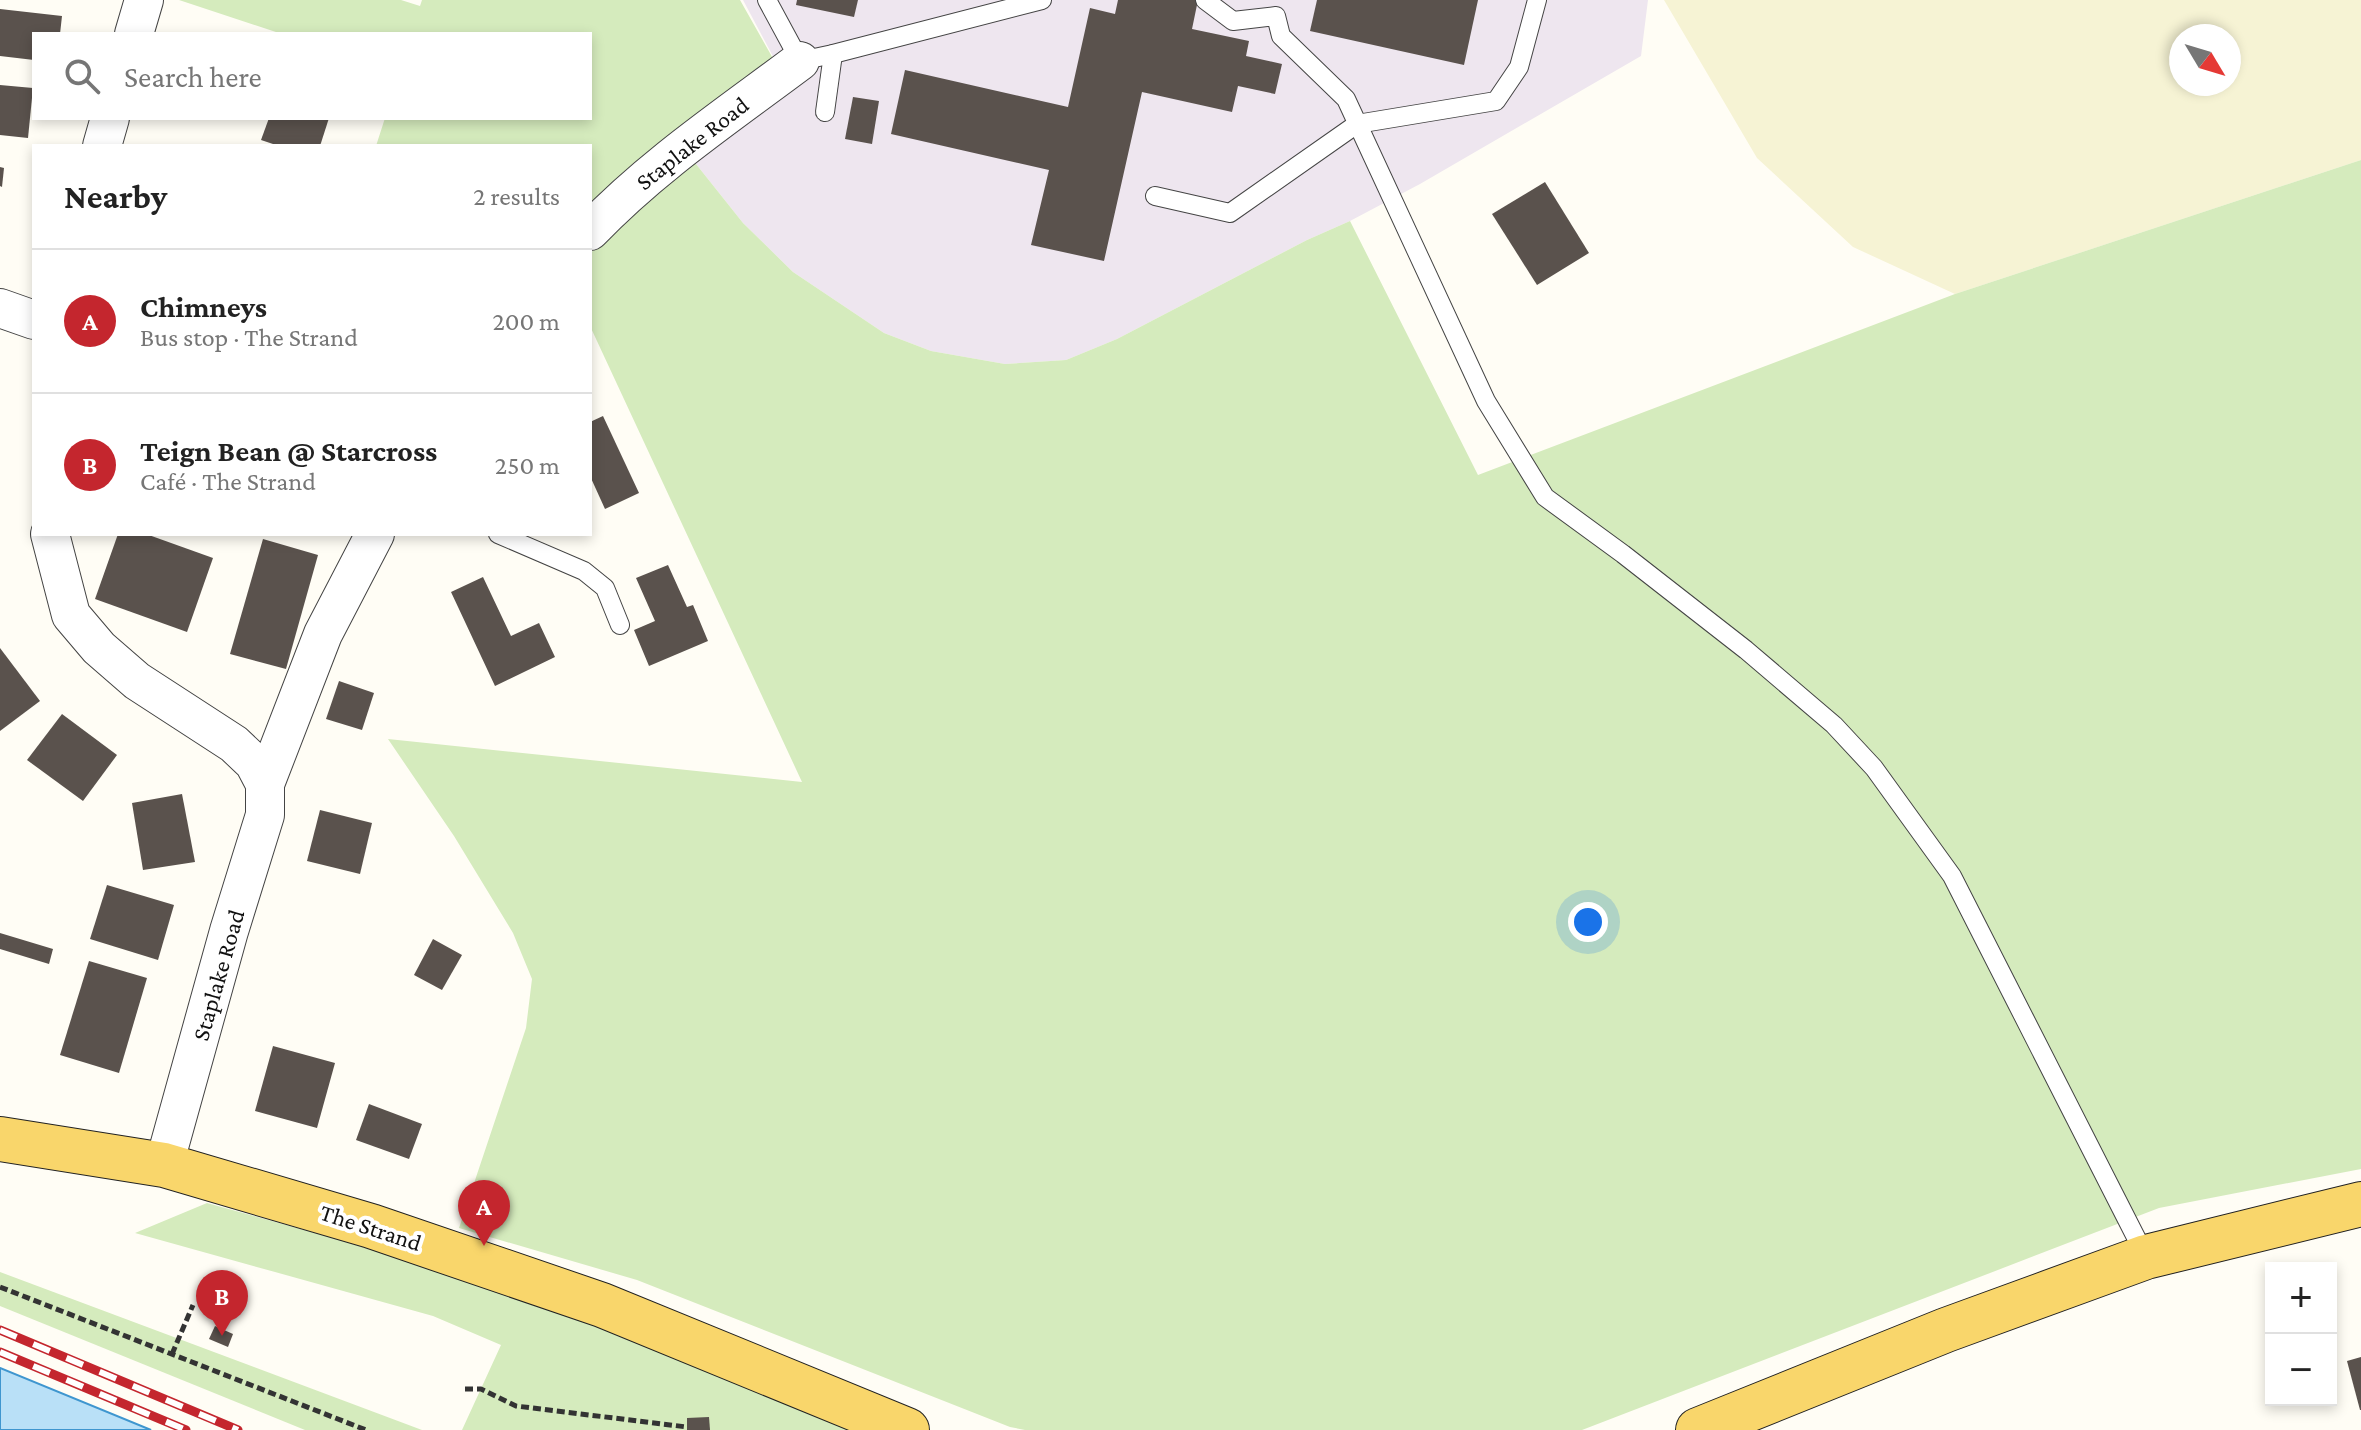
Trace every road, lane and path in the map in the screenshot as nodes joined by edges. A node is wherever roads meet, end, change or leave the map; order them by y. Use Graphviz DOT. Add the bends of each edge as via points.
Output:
graph roads {
  1 [pos="144,0"];
  2 [pos="767,0"];
  3 [pos="1042,0"];
  4 [pos="1205,0"];
  5 [pos="1537,0"];
  6 [pos="135,32"];
  7 [pos="816,58"];
  8 [pos="825,112"];
  9 [pos="109,120"];
  10 [pos="1357,124"];
  11 [pos="103,144"];
  12 [pos="1155,196"];
  13 [pos="592,229"];
  14 [pos="0,308"];
  15 [pos="32,319"];
  16 [pos="51,536"];
  17 [pos="374,536"];
  18 [pos="503,536"];
  19 [pos="620,625"];
  20 [pos="265,784"];
  21 [pos="0,1139"];
  22 [pos="164,1165"];
  23 [pos="2361,1204"];
  24 [pos="2146,1257"];
  25 [pos="0,1287"];
  26 [pos="193,1305"];
  27 [pos="172,1354"];
  28 [pos="465,1389"];
  29 [pos="687,1427"];
  30 [pos="366,1430"];
  31 [pos="907,1430"];
  32 [pos="1698,1430"];
  1 -- 6 [label="street"];
  2 -- 7 [label="lane"];
  3 -- 7 [label="lane"];
  4 -- 10 [label="lane" via="1233,21 1276,16 1281,36 1346,99"];
  5 -- 10 [label="lane" via="1519,67 1496,101"];
  7 -- 8 [label="lane"];
  7 -- 13 [label="street, Staplake Road" via="689,144"];
  9 -- 11 [label="street"];
  10 -- 12 [label="lane" via="1230,213"];
  10 -- 24 [label="lane" via="1486,401 1545,497 1746,650 1834,725 1874,768 1952,876"];
  14 -- 15 [label="street"];
  16 -- 20 [label="street" via="71,615 99,648 137,681 234,744 254,763"];
  17 -- 20 [label="street, Staplake Road" via="323,634"];
  18 -- 19 [label="lane" via="584,571 605,588"];
  20 -- 22 [label="street, Staplake Road" via="265,815"];
  21 -- 22 [label="main road, The Strand"];
  22 -- 31 [label="main road, The Strand" via="371,1226 602,1305"];
  23 -- 24 [label="main road"];
  24 -- 32 [label="main road"];
  25 -- 27 [label="path"];
  26 -- 27 [label="path"];
  27 -- 30 [label="path"];
  28 -- 29 [label="path" via="481,1389 516,1406"];
}
